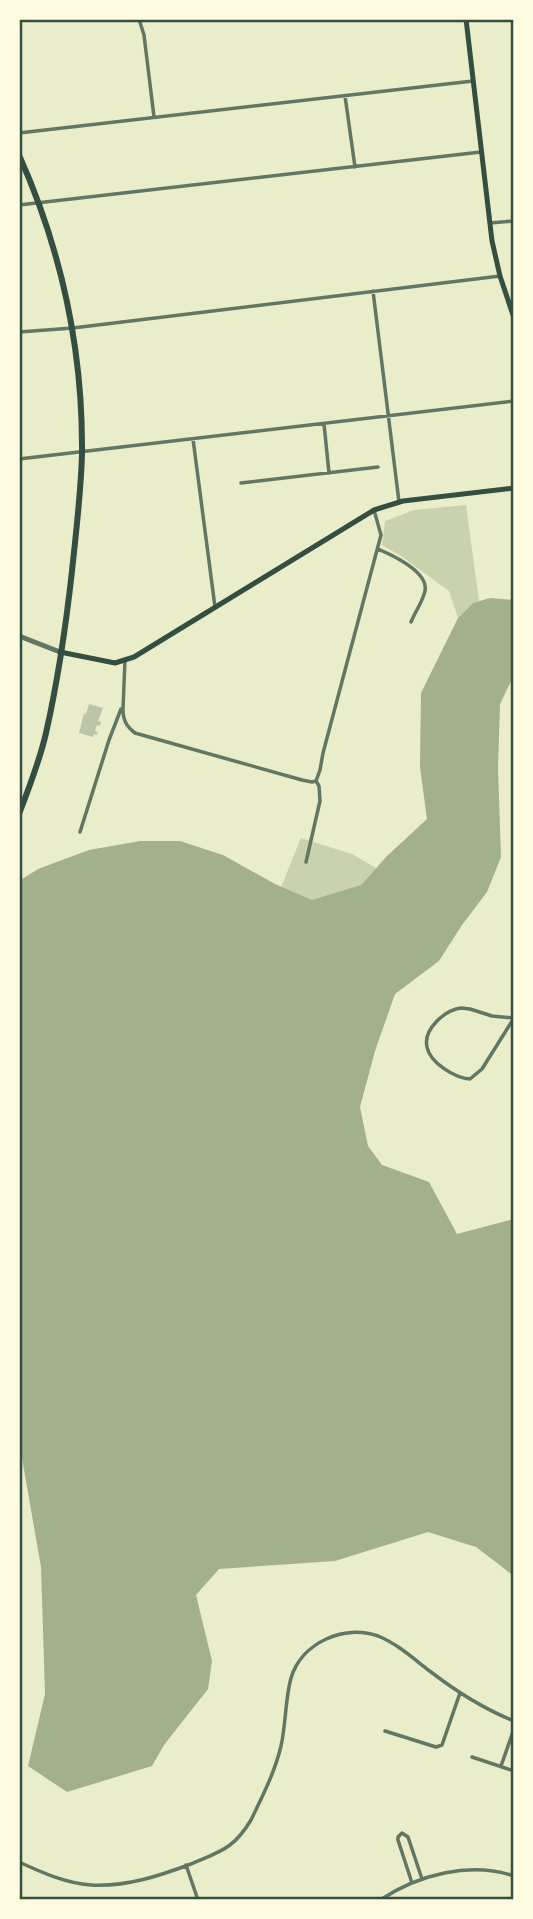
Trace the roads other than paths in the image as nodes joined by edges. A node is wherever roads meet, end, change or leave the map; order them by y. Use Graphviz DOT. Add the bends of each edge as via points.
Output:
graph roads {
  1 [pos="139,19"];
  2 [pos="466,19"];
  3 [pos="473,81"];
  4 [pos="345,95"];
  5 [pos="154,117"];
  6 [pos="19,133"];
  7 [pos="481,152"];
  8 [pos="19,155"];
  9 [pos="355,167"];
  10 [pos="40,203"];
  11 [pos="19,205"];
  12 [pos="514,220"];
  13 [pos="490,223"];
  14 [pos="500,276"];
  15 [pos="373,291"];
  16 [pos="514,318"];
  17 [pos="73,328"];
  18 [pos="19,331"];
  19 [pos="514,401"];
  20 [pos="389,416"];
  21 [pos="324,424"];
  22 [pos="193,439"];
  23 [pos="82,452"];
  24 [pos="19,459"];
  25 [pos="378,467"];
  26 [pos="329,473"];
  27 [pos="241,483"];
  28 [pos="514,488"];
  29 [pos="399,502"];
  30 [pos="374,510"];
  31 [pos="377,548"];
  32 [pos="215,607"];
  33 [pos="411,622"];
  34 [pos="19,636"];
  35 [pos="60,652"];
  36 [pos="125,660"];
  37 [pos="123,709"];
  38 [pos="316,781"];
  39 [pos="19,814"];
  40 [pos="80,832"];
  41 [pos="306,862"];
  42 [pos="514,1018"];
  43 [pos="460,1693"];
  44 [pos="514,1721"];
  45 [pos="514,1729"];
  46 [pos="385,1731"];
  47 [pos="472,1757"];
  48 [pos="501,1767"];
  49 [pos="514,1771"];
  50 [pos="19,1862"];
  51 [pos="186,1865"];
  52 [pos="514,1876"];
  53 [pos="422,1879"];
  54 [pos="412,1883"];
  55 [pos="198,1900"];
  56 [pos="380,1900"];
  1 -- 5 [label="street"];
  2 -- 3 [label="main road"];
  3 -- 4 [label="street"];
  3 -- 7 [label="main road"];
  4 -- 5 [label="street"];
  4 -- 9 [label="street"];
  5 -- 6 [label="street"];
  7 -- 9 [label="street"];
  7 -- 13 [label="main road"];
  8 -- 10 [label="highway"];
  9 -- 10 [label="street"];
  10 -- 11 [label="street"];
  10 -- 17 [label="highway"];
  12 -- 13 [label="street"];
  13 -- 14 [label="main road"];
  14 -- 15 [label="street"];
  14 -- 16 [label="main road"];
  15 -- 17 [label="street"];
  15 -- 20 [label="street"];
  17 -- 18 [label="street"];
  17 -- 23 [label="highway"];
  19 -- 20 [label="street"];
  20 -- 21 [label="street"];
  20 -- 29 [label="street"];
  21 -- 22 [label="street"];
  21 -- 26 [label="street"];
  22 -- 23 [label="street"];
  22 -- 32 [label="street"];
  23 -- 24 [label="street"];
  23 -- 35 [label="highway" via="74,558"];
  25 -- 26 [label="street"];
  26 -- 27 [label="street"];
  28 -- 29 [label="main road"];
  29 -- 30 [label="main road"];
  30 -- 31 [label="street" via="381,536"];
  30 -- 32 [label="main road"];
  31 -- 33 [label="street" via="406,564 425,585"];
  31 -- 38 [label="street"];
  32 -- 36 [label="main road"];
  34 -- 35 [label="street"];
  35 -- 36 [label="main road" via="115,663"];
  35 -- 39 [label="highway" via="46,735"];
  36 -- 37 [label="street"];
  37 -- 38 [label="street" via="127,727 135,733"];
  37 -- 40 [label="street"];
  38 -- 41 [label="street" via="320,801"];
  42 -- 42 [label="street" via="454,1009 431,1029 427,1049 442,1066 470,1079 482,1069"];
  43 -- 44 [label="street"];
  43 -- 46 [label="street" via="442,1745"];
  43 -- 51 [label="street" via="377,1636 349,1632 317,1644 292,1675 278,1759 251,1820 223,1849"];
  45 -- 48 [label="street"];
  47 -- 48 [label="street"];
  48 -- 49 [label="street"];
  50 -- 51 [label="street" via="65,1881 108,1885 142,1880"];
  51 -- 55 [label="street"];
  52 -- 53 [label="street" via="479,1869"];
  53 -- 54 [label="street"];
  53 -- 54 [label="street" via="408,1837 402,1833 398,1840"];
  54 -- 56 [label="street"];
}
